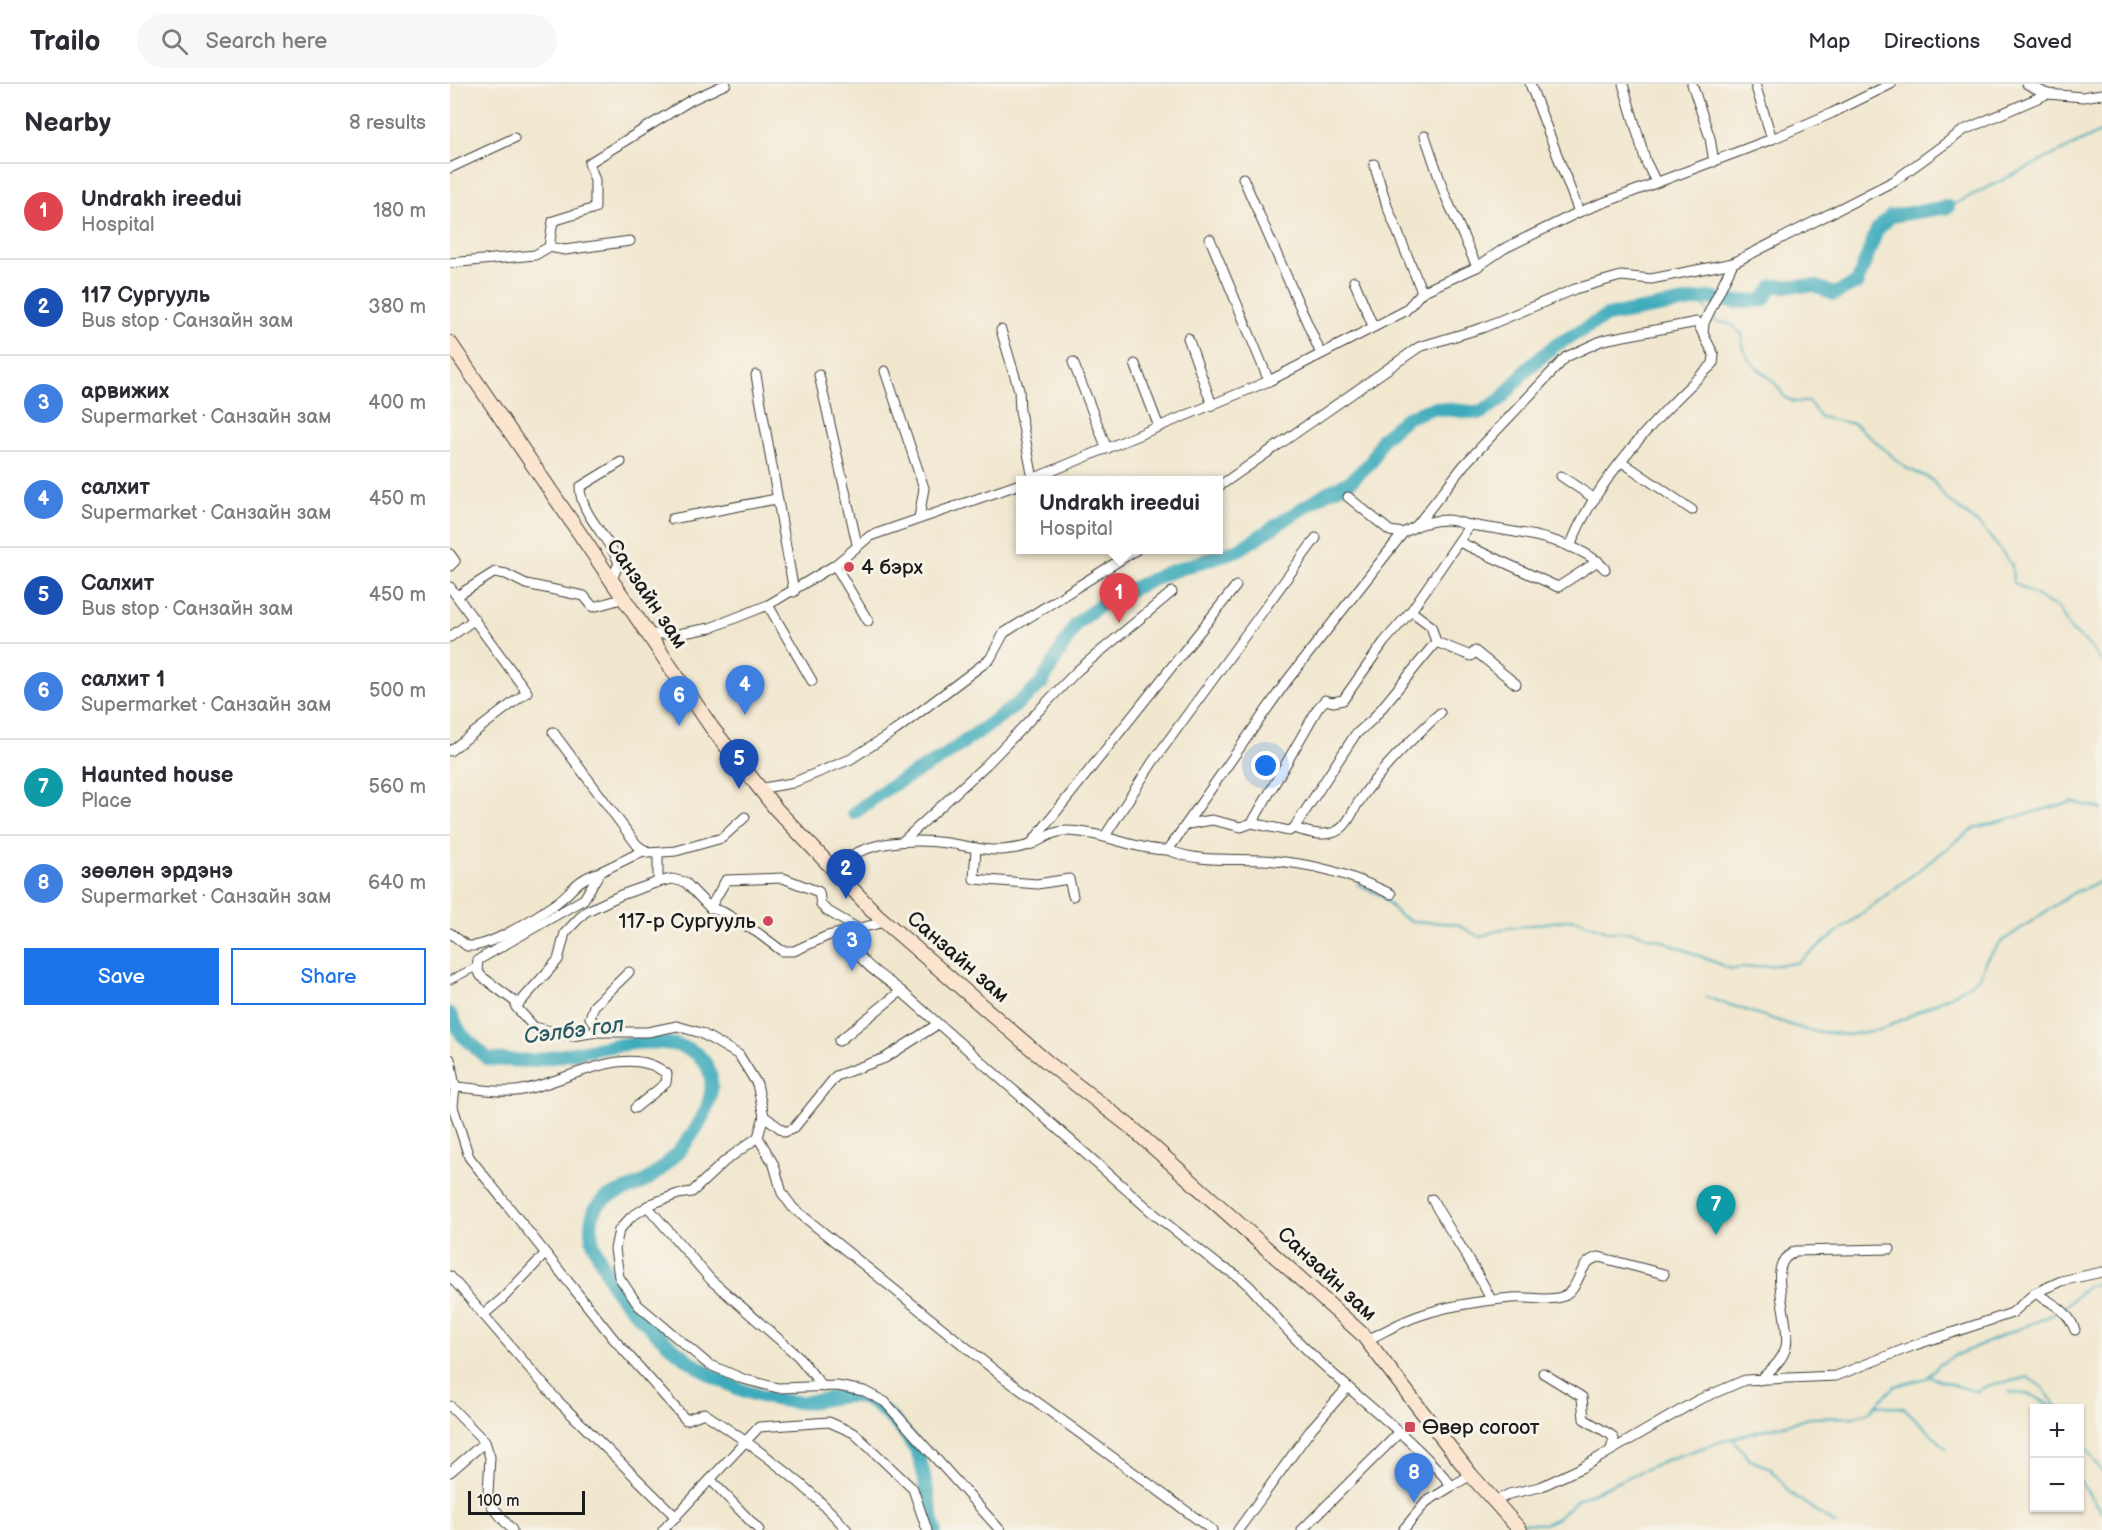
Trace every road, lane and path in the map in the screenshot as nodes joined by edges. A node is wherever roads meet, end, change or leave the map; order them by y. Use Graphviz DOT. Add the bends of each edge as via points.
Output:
graph roads {
  1 [pos="726,84"];
  2 [pos="1530,84"];
  3 [pos="1623,84"];
  4 [pos="1692,84"];
  5 [pos="1755,84"];
  6 [pos="1889,84"];
  7 [pos="2026,84"];
  8 [pos="2047,94"];
  9 [pos="2102,94"];
  10 [pos="1425,136"];
  11 [pos="514,138"];
  12 [pos="1772,139"];
  13 [pos="1714,162"];
  14 [pos="1374,164"];
  15 [pos="450,168"];
  16 [pos="1242,178"];
  17 [pos="1656,182"];
  18 [pos="1579,212"];
  19 [pos="1210,239"];
  20 [pos="630,242"];
  21 [pos="549,247"];
  22 [pos="450,263"];
  23 [pos="1732,263"];
  24 [pos="1477,267"];
  25 [pos="1354,281"];
  26 [pos="1422,292"];
  27 [pos="1373,326"];
  28 [pos="1001,330"];
  29 [pos="1703,334"];
  30 [pos="1188,338"];
  31 [pos="450,343"];
  32 [pos="1321,354"];
  33 [pos="1072,362"];
  34 [pos="1135,364"];
  35 [pos="885,371"];
  36 [pos="756,375"];
  37 [pos="819,375"];
  38 [pos="1269,381"];
  39 [pos="1212,405"];
  40 [pos="1159,427"];
  41 [pos="1107,448"];
  42 [pos="621,462"];
  43 [pos="1622,462"];
  44 [pos="1030,476"];
  45 [pos="1040,476"];
  46 [pos="1561,476"];
  47 [pos="1223,484"];
  48 [pos="1016,485"];
  49 [pos="1348,497"];
  50 [pos="776,499"];
  51 [pos="1595,499"];
  52 [pos="1692,510"];
  53 [pos="919,518"];
  54 [pos="672,519"];
  55 [pos="1417,525"];
  56 [pos="1470,525"];
  57 [pos="1403,533"];
  58 [pos="1316,538"];
  59 [pos="1459,542"];
  60 [pos="857,544"];
  61 [pos="1570,547"];
  62 [pos="450,554"];
  63 [pos="1128,554"];
  64 [pos="1598,561"];
  65 [pos="835,565"];
  66 [pos="450,566"];
  67 [pos="1605,569"];
  68 [pos="612,579"];
  69 [pos="1236,586"];
  70 [pos="450,587"];
  71 [pos="794,592"];
  72 [pos="1172,592"];
  73 [pos="457,596"];
  74 [pos="625,598"];
  75 [pos="768,605"];
  76 [pos="1411,611"];
  77 [pos="475,619"];
  78 [pos="868,621"];
  79 [pos="649,634"];
  80 [pos="450,637"];
  81 [pos="1436,642"];
  82 [pos="812,681"];
  83 [pos="1516,684"];
  84 [pos="1440,713"];
  85 [pos="553,732"];
  86 [pos="450,751"];
  87 [pos="758,789"];
  88 [pos="745,817"];
  89 [pos="1252,823"];
  90 [pos="1188,824"];
  91 [pos="1294,828"];
  92 [pos="1105,836"];
  93 [pos="903,841"];
  94 [pos="1030,845"];
  95 [pos="976,848"];
  96 [pos="645,850"];
  97 [pos="1168,850"];
  98 [pos="658,853"];
  99 [pos="835,868"];
  100 [pos="600,872"];
  101 [pos="658,882"];
  102 [pos="1391,894"];
  103 [pos="1074,896"];
  104 [pos="710,908"];
  105 [pos="885,922"];
  106 [pos="855,927"];
  107 [pos="450,933"];
  108 [pos="478,966"];
  109 [pos="629,972"];
  110 [pos="450,980"];
  111 [pos="901,991"];
  112 [pos="518,1004"];
  113 [pos="938,1024"];
  114 [pos="603,1032"];
  115 [pos="839,1041"];
  116 [pos="450,1059"];
  117 [pos="456,1087"];
  118 [pos="635,1108"];
  119 [pos="764,1116"];
  120 [pos="758,1137"];
  121 [pos="1432,1199"];
  122 [pos="647,1206"];
  123 [pos="1890,1249"];
  124 [pos="545,1254"];
  125 [pos="2102,1272"];
  126 [pos="1664,1274"];
  127 [pos="450,1276"];
  128 [pos="2035,1293"];
  129 [pos="1491,1300"];
  130 [pos="483,1315"];
  131 [pos="2075,1330"];
  132 [pos="1367,1340"];
  133 [pos="1543,1374"];
  134 [pos="1760,1380"];
  135 [pos="823,1387"];
  136 [pos="1348,1387"];
  137 [pos="450,1406"];
  138 [pos="1400,1432"];
  139 [pos="746,1441"];
  140 [pos="485,1442"];
  141 [pos="1611,1449"];
  142 [pos="450,1472"];
  143 [pos="1471,1475"];
  144 [pos="711,1480"];
  145 [pos="1452,1486"];
  146 [pos="1494,1502"];
  147 [pos="676,1517"];
  148 [pos="512,1530"];
  149 [pos="663,1530"];
  150 [pos="759,1530"];
  151 [pos="847,1530"];
  152 [pos="927,1530"];
  153 [pos="1000,1530"];
  154 [pos="1212,1530"];
  155 [pos="1238,1530"];
  156 [pos="1302,1530"];
  157 [pos="1403,1530"];
  158 [pos="1520,1530"];
  1 -- 21 [label="street" via="691,100 589,162 595,180 595,208 553,221"];
  2 -- 18 [label="street"];
  3 -- 17 [label="street" via="1646,162"];
  4 -- 13 [label="street"];
  5 -- 12 [label="street"];
  6 -- 12 [label="street" via="1833,114"];
  7 -- 8 [label="street"];
  8 -- 9 [label="street"];
  8 -- 23 [label="street" via="1964,130 1894,181"];
  10 -- 24 [label="street" via="1445,195"];
  11 -- 15 [label="street"];
  12 -- 13 [label="street"];
  13 -- 17 [label="street"];
  14 -- 26 [label="street"];
  16 -- 32 [label="street"];
  17 -- 18 [label="street"];
  18 -- 24 [label="street" via="1505,248"];
  19 -- 38 [label="street"];
  20 -- 21 [label="street" via="565,250"];
  21 -- 22 [label="street" via="535,255"];
  23 -- 29 [label="street" via="1704,323"];
  23 -- 47 [label="street" via="1651,279 1621,276 1419,347"];
  24 -- 26 [label="street"];
  25 -- 27 [label="street"];
  26 -- 27 [label="street" via="1405,310"];
  27 -- 32 [label="street"];
  28 -- 44 [label="street" via="1019,390"];
  29 -- 43 [label="street" via="1714,355 1713,364 1655,421"];
  29 -- 55 [label="street" via="1697,322 1692,321 1603,340 1566,357 1464,465"];
  30 -- 39 [label="street"];
  31 -- 68 [label="main road, Санзайн зам"];
  32 -- 38 [label="street"];
  33 -- 41 [label="street"];
  34 -- 40 [label="street"];
  35 -- 53 [label="street" via="924,488"];
  36 -- 50 [label="street"];
  37 -- 60 [label="street"];
  38 -- 39 [label="street"];
  39 -- 40 [label="street"];
  40 -- 41 [label="street"];
  41 -- 45 [label="street"];
  42 -- 68 [label="street" via="580,487 580,500 613,546 619,563"];
  43 -- 51 [label="street"];
  43 -- 52 [label="street"];
  46 -- 51 [label="street"];
  48 -- 53 [label="street"];
  49 -- 57 [label="street" via="1390,531"];
  50 -- 54 [label="street"];
  50 -- 71 [label="street"];
  51 -- 61 [label="street"];
  53 -- 60 [label="street" via="880,531"];
  55 -- 56 [label="street" via="1447,520"];
  55 -- 57 [label="street"];
  56 -- 59 [label="street"];
  56 -- 61 [label="street" via="1507,530"];
  57 -- 90 [label="street" via="1286,682"];
  58 -- 92 [label="street" via="1152,763"];
  59 -- 64 [label="street" via="1558,587"];
  59 -- 76 [label="street"];
  60 -- 65 [label="street"];
  61 -- 64 [label="street"];
  62 -- 66 [label="street" via="455,561"];
  63 -- 87 [label="street" via="1004,633 990,659 851,759 792,783"];
  64 -- 67 [label="street"];
  65 -- 71 [label="street"];
  65 -- 78 [label="street"];
  68 -- 74 [label="main road, Санзайн зам"];
  69 -- 94 [label="street"];
  70 -- 73 [label="street"];
  71 -- 75 [label="street"];
  72 -- 93 [label="street" via="1078,670 987,764"];
  73 -- 74 [label="street" via="495,572 526,584 584,596 592,608"];
  73 -- 77 [label="street"];
  74 -- 79 [label="main road, Санзайн зам"];
  75 -- 79 [label="street" via="710,628"];
  75 -- 82 [label="street"];
  76 -- 81 [label="street" via="1431,626"];
  76 -- 89 [label="street" via="1342,700 1321,703"];
  77 -- 80 [label="street"];
  77 -- 86 [label="street" via="527,692"];
  79 -- 87 [label="main road, Санзайн зам"];
  81 -- 83 [label="street" via="1471,656 1475,651"];
  81 -- 91 [label="street" via="1372,720 1354,735"];
  84 -- 91 [label="street" via="1401,750 1339,830 1314,834"];
  85 -- 96 [label="street" via="637,845"];
  87 -- 99 [label="main road, Санзайн зам"];
  88 -- 98 [label="street" via="722,838"];
  89 -- 90 [label="street" via="1241,827 1212,820"];
  89 -- 91 [label="street" via="1289,831"];
  90 -- 97 [label="street"];
  92 -- 94 [label="street" via="1054,832"];
  92 -- 97 [label="street"];
  93 -- 95 [label="street" via="945,842"];
  93 -- 99 [label="street" via="863,850"];
  94 -- 95 [label="street" via="1000,850"];
  95 -- 103 [label="street" via="974,879 1037,884 1070,879"];
  96 -- 98 [label="street"];
  96 -- 100 [label="street"];
  97 -- 102 [label="street" via="1190,858 1261,860 1330,869"];
  98 -- 101 [label="street"];
  99 -- 105 [label="main road, Санзайн зам"];
  100 -- 107 [label="street" via="581,880 555,904 484,944 467,946"];
  100 -- 108 [label="street" via="584,900 482,957"];
  101 -- 104 [label="street" via="686,882"];
  101 -- 112 [label="street" via="585,912 565,933 558,960"];
  104 -- 106 [label="street" via="723,912 782,951 794,951"];
  104 -- 106 [label="street" via="726,880 783,878 819,892 826,910"];
  105 -- 106 [label="street"];
  105 -- 132 [label="main road, Санзайн зам" via="1168,1160"];
  106 -- 111 [label="street" via="853,946 860,959"];
  108 -- 110 [label="street"];
  108 -- 112 [label="street" via="481,976"];
  109 -- 114 [label="street" via="594,1006 590,1018"];
  111 -- 113 [label="street"];
  111 -- 115 [label="street"];
  112 -- 114 [label="street" via="516,1007 534,1027 572,1036"];
  113 -- 119 [label="street" via="885,1058 836,1076 794,1128 779,1130"];
  113 -- 136 [label="street" via="1153,1213 1231,1271"];
  114 -- 119 [label="street" via="648,1032 677,1026 701,1033 739,1055 757,1084"];
  116 -- 117 [label="street"];
  117 -- 118 [label="street" via="516,1091 625,1060 658,1066 667,1074 666,1083"];
  117 -- 124 [label="street" via="453,1107 468,1157"];
  119 -- 120 [label="street"];
  120 -- 122 [label="street" via="692,1192"];
  120 -- 154 [label="street" via="793,1208 1003,1377"];
  121 -- 129 [label="street"];
  122 -- 135 [label="street" via="711,1280 798,1356"];
  122 -- 135 [label="street" via="619,1230 615,1249 619,1277 638,1305 708,1364 778,1388"];
  123 -- 134 [label="street" via="1795,1251 1784,1259 1780,1268 1786,1346 1779,1362"];
  124 -- 130 [label="street"];
  124 -- 139 [label="street" via="686,1420 704,1413"];
  125 -- 128 [label="street" via="2061,1281"];
  126 -- 129 [label="street" via="1599,1257 1586,1263 1572,1292 1559,1298"];
  127 -- 130 [label="street"];
  128 -- 131 [label="street" via="2071,1318"];
  128 -- 134 [label="street" via="2012,1313 1836,1376"];
  129 -- 132 [label="street" via="1419,1315"];
  130 -- 147 [label="street" via="557,1400"];
  132 -- 143 [label="main road, Санзайн зам"];
  133 -- 141 [label="street" via="1581,1397 1584,1419 1611,1435"];
  134 -- 141 [label="street" via="1745,1380 1698,1400"];
  135 -- 153 [label="street" via="864,1392 885,1402"];
  136 -- 138 [label="street"];
  136 -- 155 [label="street" via="1312,1428"];
  137 -- 140 [label="street"];
  138 -- 145 [label="street"];
  138 -- 156 [label="street"];
  139 -- 144 [label="street"];
  139 -- 151 [label="street" via="824,1503"];
  139 -- 152 [label="street" via="759,1427 796,1423 829,1422 855,1433 914,1489"];
  140 -- 142 [label="street"];
  140 -- 148 [label="street" via="490,1457 488,1493 492,1506"];
  141 -- 146 [label="street" via="1540,1487"];
  143 -- 145 [label="street"];
  143 -- 146 [label="main road, Санзайн зам"];
  144 -- 147 [label="street"];
  144 -- 150 [label="street"];
  145 -- 157 [label="street" via="1426,1502"];
  146 -- 158 [label="main road, Санзайн зам"];
  147 -- 149 [label="street"];
}
